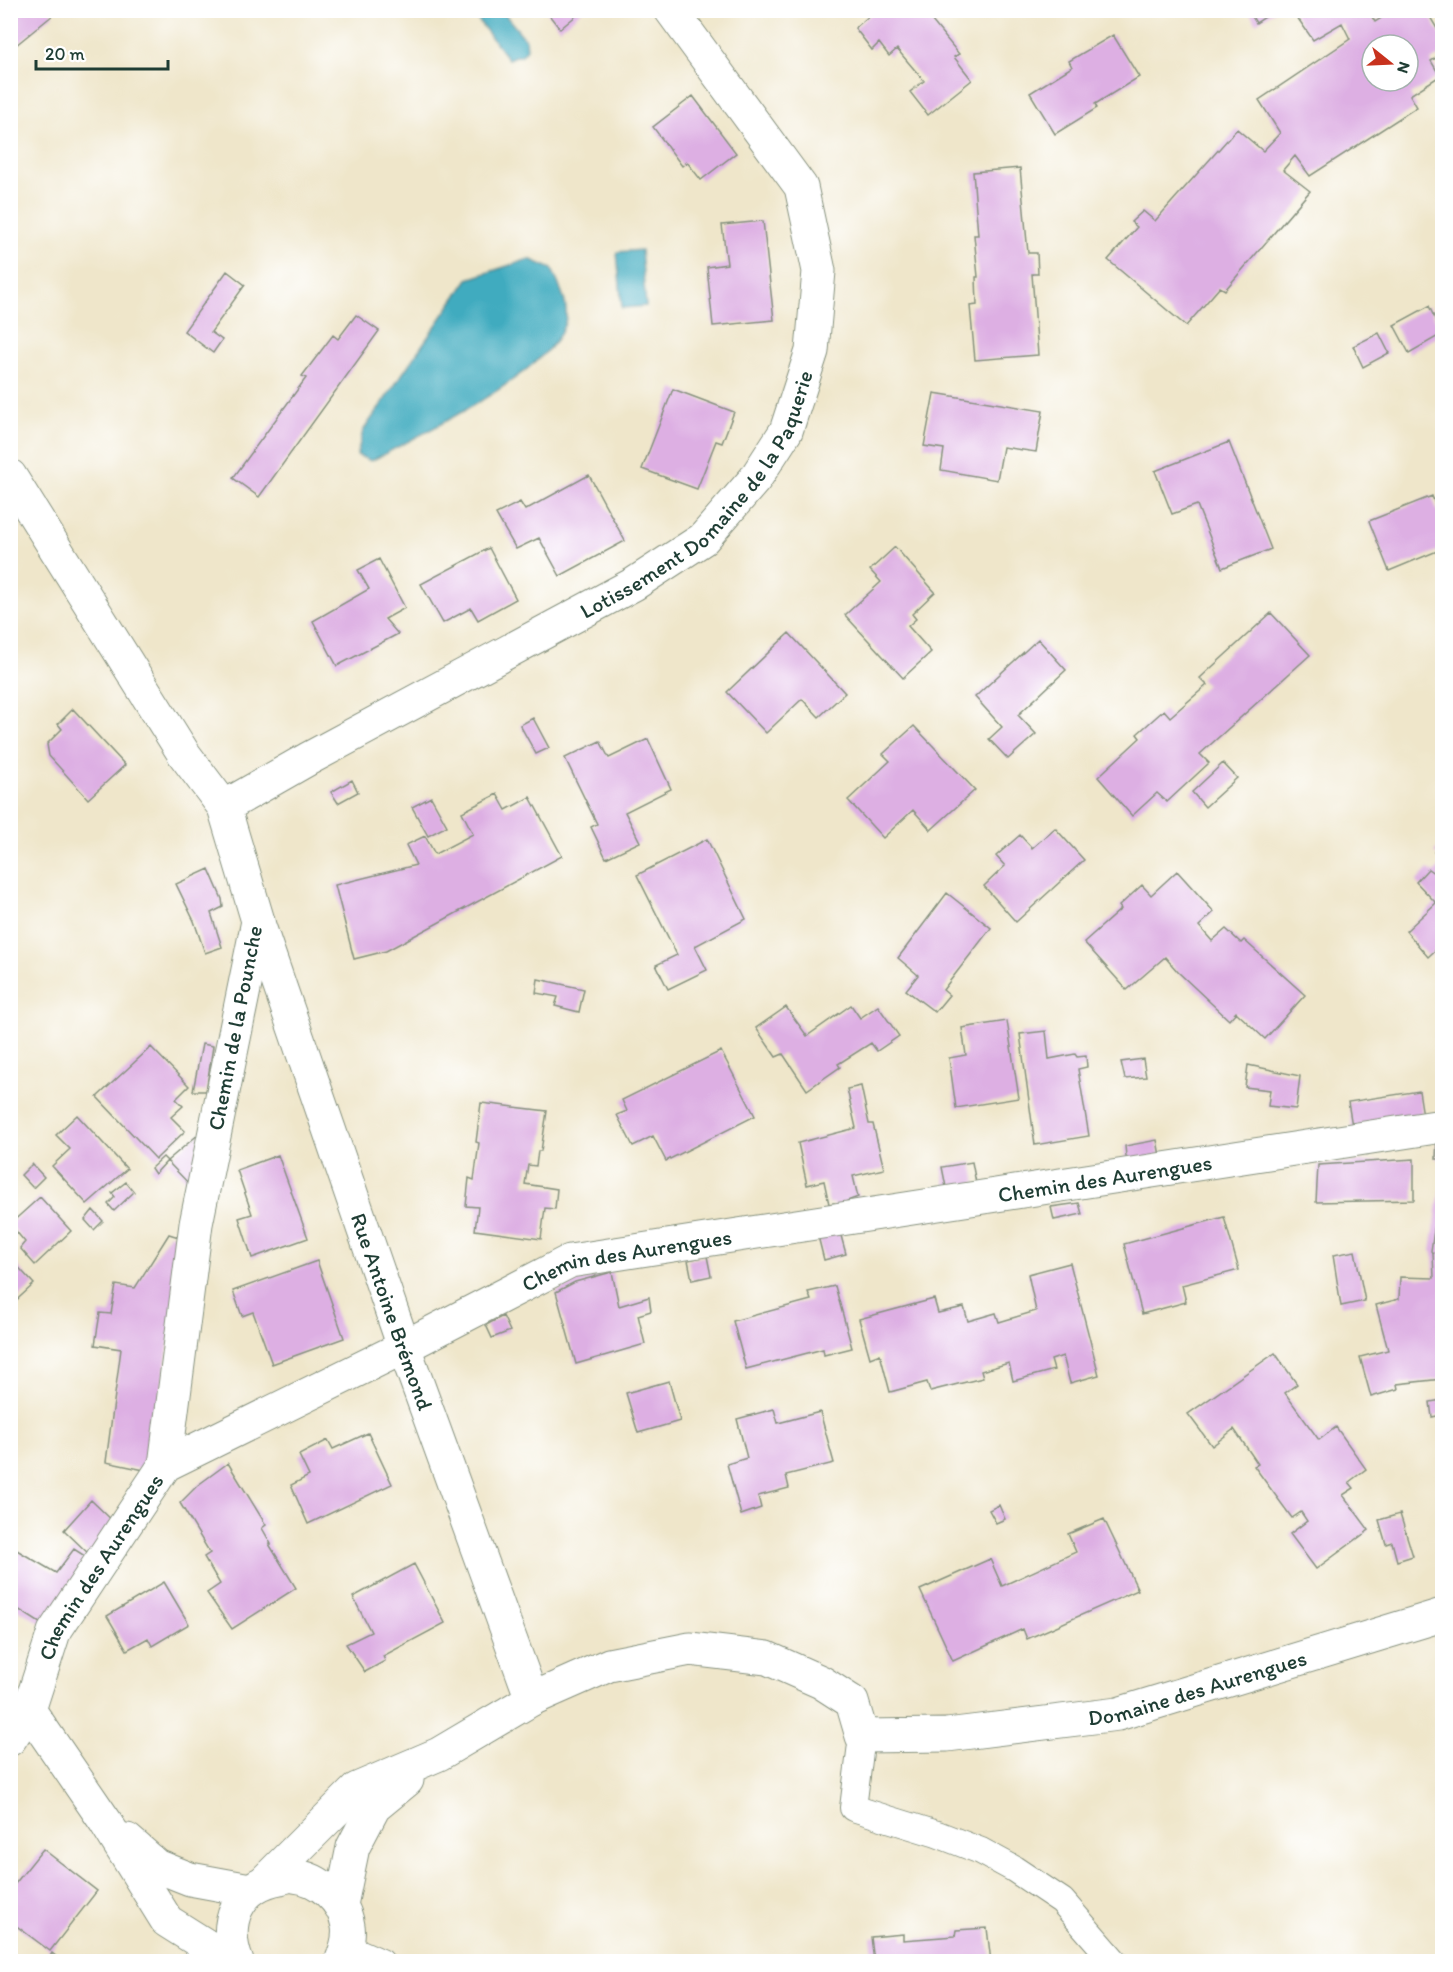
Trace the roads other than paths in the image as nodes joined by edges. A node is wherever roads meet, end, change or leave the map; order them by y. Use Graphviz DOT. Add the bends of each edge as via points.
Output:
graph roads {
  1 [pos="671,10"];
  2 [pos="10,476"];
  3 [pos="224,807"];
  4 [pos="258,921"];
  5 [pos="1443,1126"];
  6 [pos="404,1347"];
  7 [pos="165,1465"];
  8 [pos="1443,1615"];
  9 [pos="532,1699"];
  10 [pos="29,1710"];
  11 [pos="862,1736"];
  12 [pos="10,1739"];
  13 [pos="439,1754"];
  14 [pos="105,1821"];
  15 [pos="258,1885"];
  16 [pos="341,1905"];
  17 [pos="344,1954"];
  18 [pos="234,1962"];
  19 [pos="381,1962"];
  20 [pos="1115,1962"];
  1 -- 3 [label="street, Lotissement Domaine de la Paquerie" via="801,187 819,271 812,351 786,431 755,479 703,539 634,584"];
  2 -- 3 [label="street, Chemin de la Pounche" via="184,754"];
  3 -- 4 [label="street, Chemin de la Pounche"];
  4 -- 6 [label="street, Rue Antoine Brémond"];
  4 -- 7 [label="street, Chemin de la Pounche" via="196,1224"];
  5 -- 6 [label="street, Chemin des Aurengues" via="570,1260"];
  6 -- 7 [label="street, Chemin des Aurengues"];
  6 -- 9 [label="street, Rue Antoine Brémond"];
  7 -- 10 [label="street, Chemin des Aurengues" via="54,1632"];
  8 -- 11 [label="street, Domaine des Aurengues" via="1118,1714 947,1735"];
  9 -- 11 [label="street" via="609,1665 690,1649 767,1658 821,1682 852,1702"];
  9 -- 13 [label="street"];
  10 -- 12 [label="street, Chemin des Aurengues"];
  10 -- 14 [label="street"];
  11 -- 20 [label="lane" via="853,1808 970,1846 1014,1869 1062,1901"];
  13 -- 15 [label="street" via="357,1789"];
  13 -- 16 [label="street" via="374,1807 353,1847"];
  14 -- 15 [label="street" via="157,1866 190,1879"];
  14 -- 18 [label="street" via="167,1921"];
  15 -- 16 [label="street" via="294,1876 321,1884"];
  15 -- 18 [label="street" via="238,1905 230,1925"];
  16 -- 17 [label="street" via="348,1925"];
  17 -- 19 [label="lane"];
}
